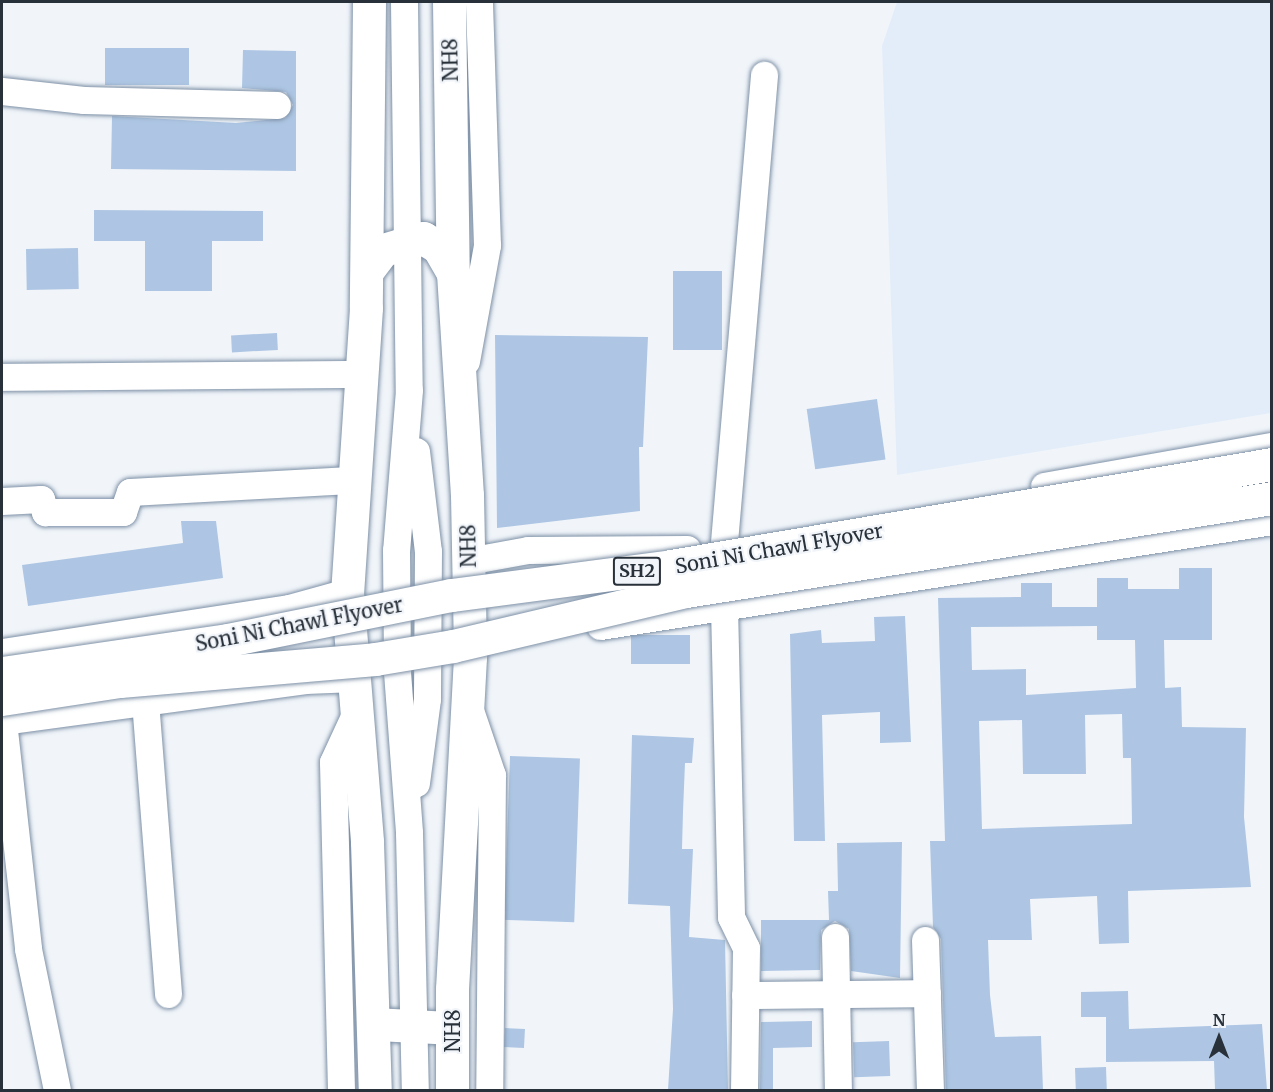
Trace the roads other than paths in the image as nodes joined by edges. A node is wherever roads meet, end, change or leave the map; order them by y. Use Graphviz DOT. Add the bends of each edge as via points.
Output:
graph roads {
  1 [pos="369,2"];
  2 [pos="404,2"];
  3 [pos="449,2"];
  4 [pos="479,2"];
  5 [pos="764,75"];
  6 [pos="2,91"];
  7 [pos="277,105"];
  8 [pos="407,239"];
  9 [pos="367,271"];
  10 [pos="453,273"];
  11 [pos="362,374"];
  12 [pos="2,377"];
  13 [pos="460,395"];
  14 [pos="1272,446"];
  15 [pos="1272,464"];
  16 [pos="354,492"];
  17 [pos="1272,498"];
  18 [pos="2,501"];
  19 [pos="1272,520"];
  20 [pos="724,542"];
  21 [pos="468,561"];
  22 [pos="347,592"];
  23 [pos="724,606"];
  24 [pos="2,652"];
  25 [pos="470,657"];
  26 [pos="2,673"];
  27 [pos="355,678"];
  28 [pos="145,700"];
  29 [pos="467,700"];
  30 [pos="356,712"];
  31 [pos="2,714"];
  32 [pos="835,937"];
  33 [pos="925,940"];
  34 [pos="927,993"];
  35 [pos="168,994"];
  36 [pos="836,994"];
  37 [pos="745,995"];
  38 [pos="375,1024"];
  39 [pos="414,1025"];
  40 [pos="452,1028"];
  41 [pos="57,1090"];
  42 [pos="341,1090"];
  43 [pos="375,1090"];
  44 [pos="415,1090"];
  45 [pos="452,1090"];
  46 [pos="489,1090"];
  47 [pos="744,1090"];
  48 [pos="838,1090"];
  49 [pos="930,1090"];
  1 -- 9 [label="main road"];
  2 -- 8 [label="street"];
  3 -- 10 [label="main road, NH8"];
  4 -- 13 [label="street" via="487,244"];
  5 -- 20 [label="street"];
  6 -- 7 [label="street" via="84,100"];
  8 -- 9 [label="main road" via="383,250"];
  8 -- 10 [label="main road" via="423,238 438,247"];
  8 -- 39 [label="street" via="408,390 396,550 397,672 409,833"];
  9 -- 11 [label="main road"];
  10 -- 13 [label="main road, NH8"];
  11 -- 12 [label="street"];
  11 -- 16 [label="main road"];
  13 -- 21 [label="main road, NH8"];
  14 -- 20 [label="street"];
  15 -- 26 [label="main road, Soni Ni Chawl Flyover / SH2, bridge" via="671,566 429,599 228,640"];
  16 -- 18 [label="street" via="130,492 123,512 45,512 41,499"];
  16 -- 22 [label="main road"];
  17 -- 31 [label="main road, Soni Ni Chawl Flyover / SH2, bridge" via="686,591 442,648 375,658 120,681"];
  19 -- 23 [label="street"];
  20 -- 21 [label="street" via="666,552 528,550"];
  21 -- 25 [label="main road, NH8"];
  22 -- 24 [label="street" via="288,608"];
  22 -- 27 [label="main road"];
  23 -- 25 [label="street" via="604,625"];
  23 -- 37 [label="street" via="731,917 746,948"];
  25 -- 29 [label="main road, NH8"];
  27 -- 28 [label="street"];
  27 -- 30 [label="main road"];
  28 -- 31 [label="street"];
  28 -- 35 [label="street"];
  29 -- 40 [label="main road, NH8"];
  29 -- 46 [label="street" via="492,775"];
  30 -- 38 [label="main road"];
  30 -- 42 [label="street" via="333,762"];
  31 -- 41 [label="street" via="28,949"];
  32 -- 36 [label="street"];
  33 -- 34 [label="street"];
  34 -- 36 [label="street"];
  34 -- 49 [label="street"];
  36 -- 37 [label="street"];
  36 -- 48 [label="street"];
  37 -- 47 [label="street"];
  38 -- 39 [label="main road"];
  38 -- 43 [label="main road"];
  39 -- 40 [label="main road"];
  39 -- 44 [label="street"];
  40 -- 45 [label="main road, NH8"];
}
